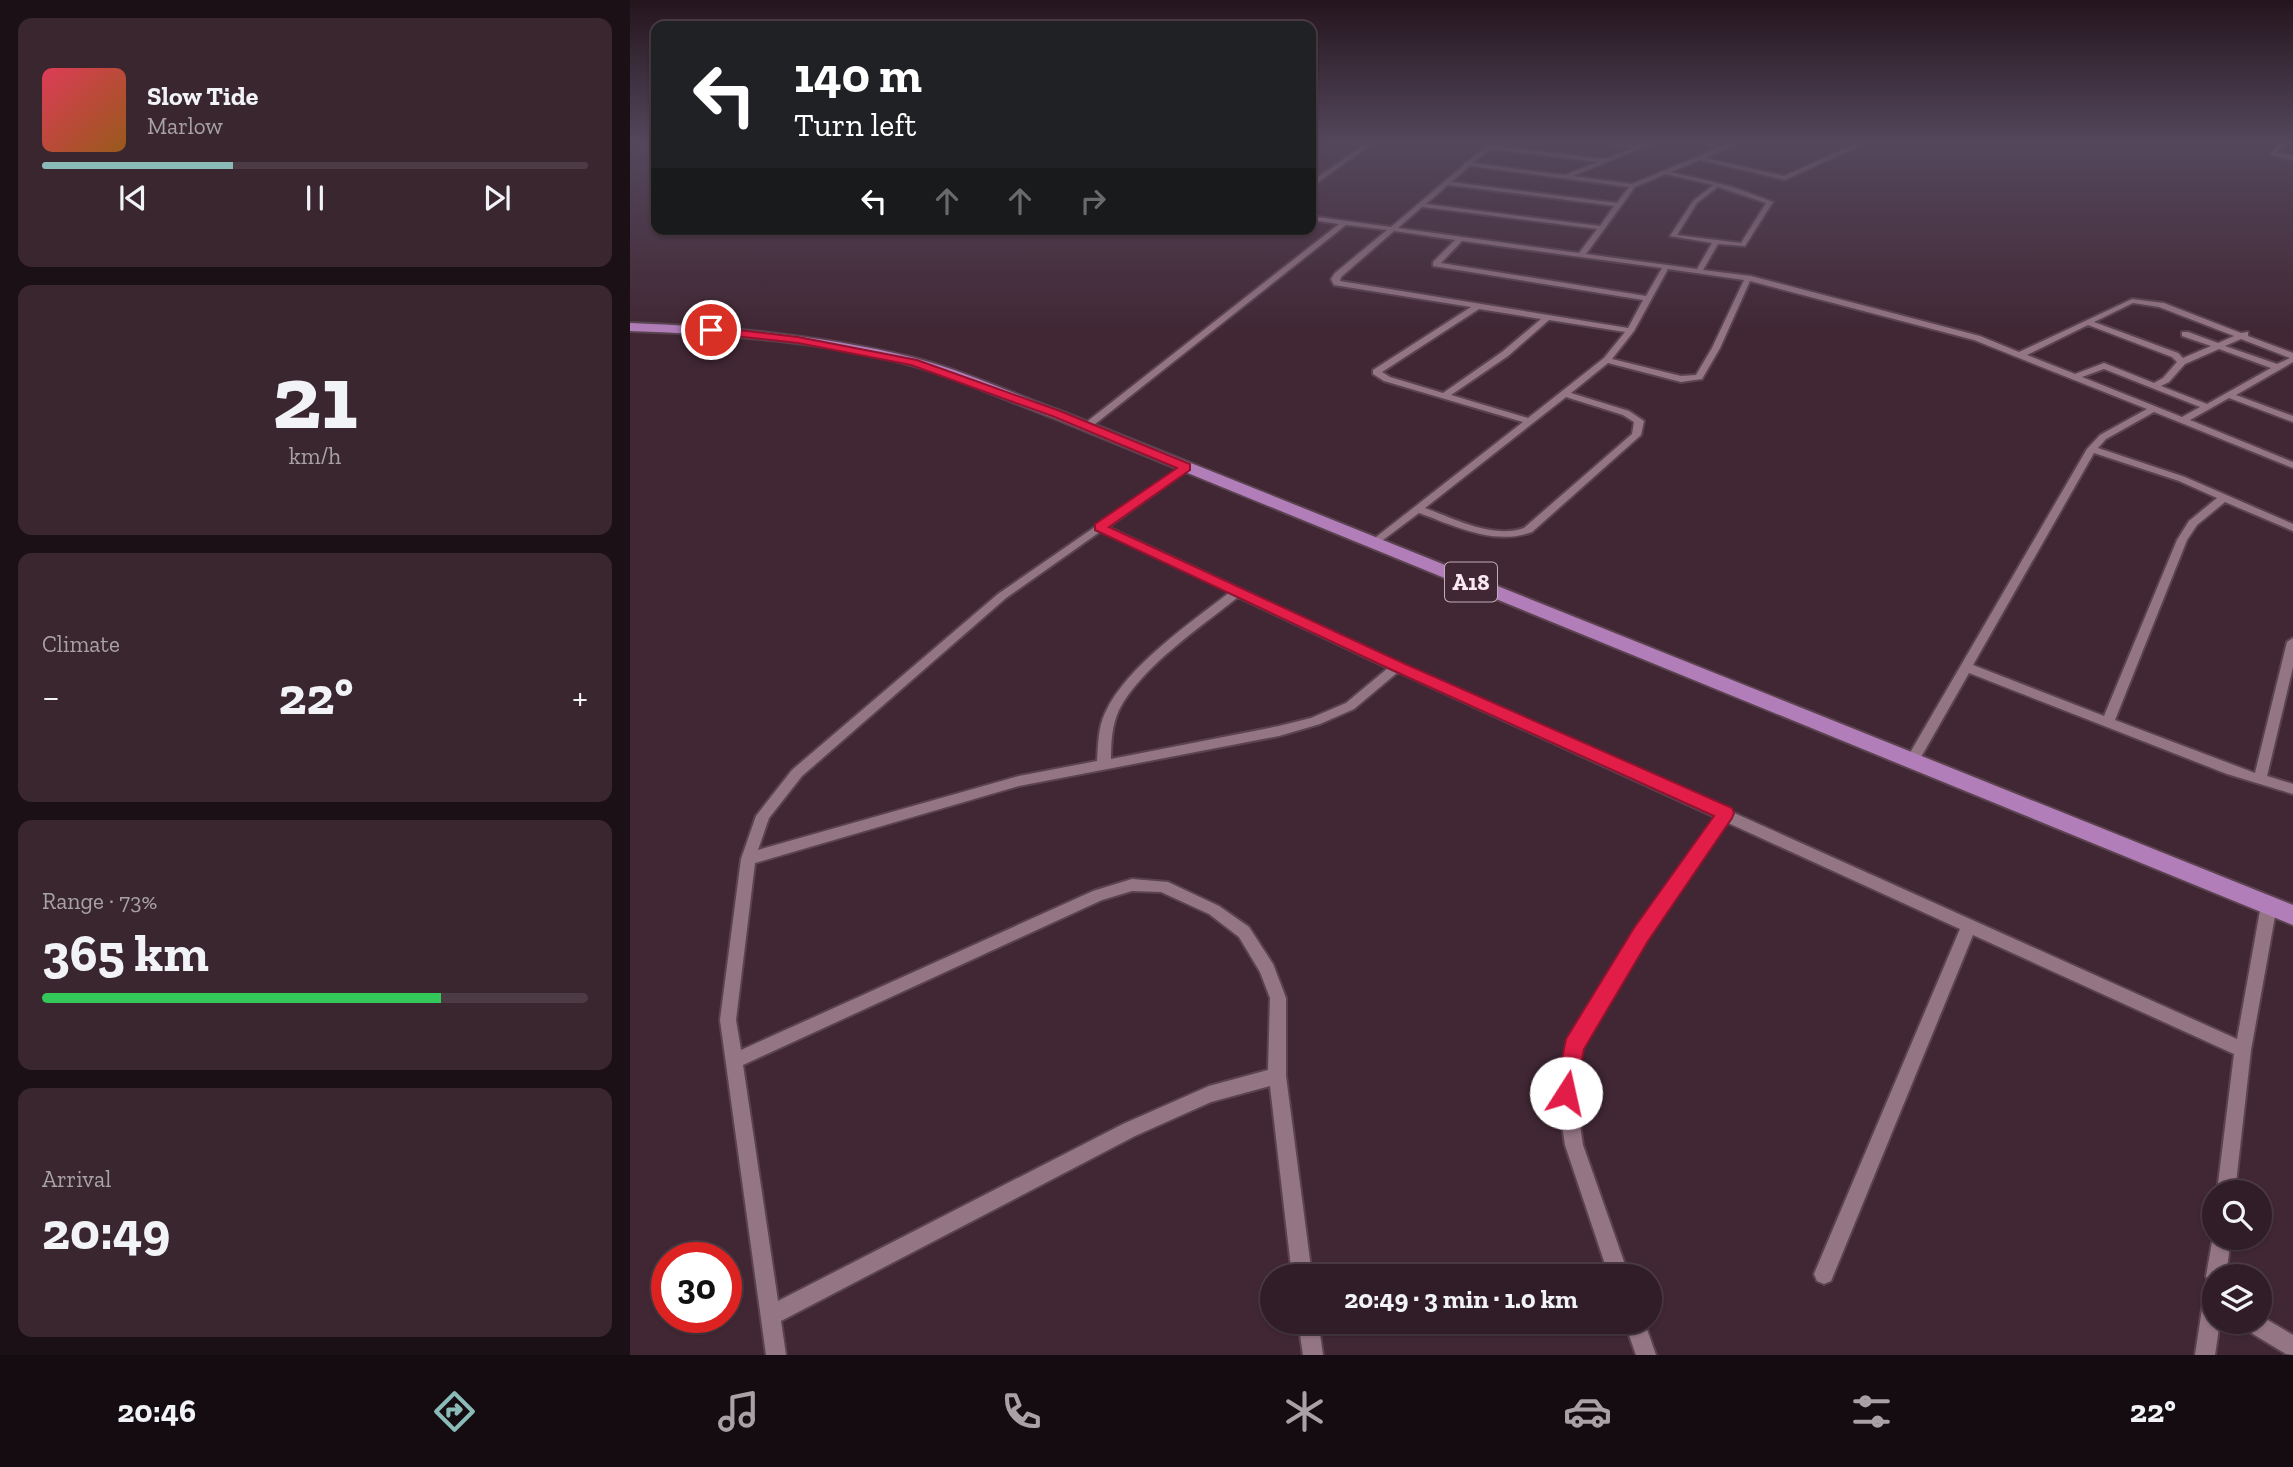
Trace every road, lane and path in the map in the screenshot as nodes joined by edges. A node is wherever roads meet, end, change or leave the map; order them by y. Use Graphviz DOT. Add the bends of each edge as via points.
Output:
graph roads {
  1 [pos="1419,205"];
  2 [pos="1421,205"];
  3 [pos="1619,205"];
  4 [pos="1693,205"];
  5 [pos="1768,205"];
  6 [pos="1316,219"];
  7 [pos="1346,222"];
  8 [pos="1393,228"];
  9 [pos="1602,228"];
  10 [pos="1461,238"];
  11 [pos="1715,243"];
  12 [pos="1582,254"];
  13 [pos="1666,267"];
  14 [pos="1699,271"];
  15 [pos="1748,278"];
  16 [pos="1648,299"];
  17 [pos="1478,306"];
  18 [pos="1548,317"];
  19 [pos="2087,322"];
  20 [pos="630,327"];
  21 [pos="1630,331"];
  22 [pos="2185,334"];
  23 [pos="2245,334"];
  24 [pos="2220,346"];
  25 [pos="2020,355"];
  26 [pos="2293,357"];
  27 [pos="1606,360"];
  28 [pos="2182,362"];
  29 [pos="2280,368"];
  30 [pos="2075,377"];
  31 [pos="2154,386"];
  32 [pos="1563,393"];
  33 [pos="2172,393"];
  34 [pos="1446,395"];
  35 [pos="2229,395"];
  36 [pos="2207,407"];
  37 [pos="2151,408"];
  38 [pos="2293,419"];
  39 [pos="1529,421"];
  40 [pos="2182,421"];
  41 [pos="1087,426"];
  42 [pos="2092,449"];
  43 [pos="2293,454"];
  44 [pos="2282,461"];
  45 [pos="2293,465"];
  46 [pos="1186,467"];
  47 [pos="2224,498"];
  48 [pos="1418,509"];
  49 [pos="1100,527"];
  50 [pos="2293,528"];
  51 [pos="1375,544"];
  52 [pos="1237,592"];
  53 [pos="2293,642"];
  54 [pos="1397,667"];
  55 [pos="1966,667"];
  56 [pos="2287,694"];
  57 [pos="2108,722"];
  58 [pos="1912,761"];
  59 [pos="1104,763"];
  60 [pos="2260,779"];
  61 [pos="2293,789"];
  62 [pos="1725,813"];
  63 [pos="748,859"];
  64 [pos="2269,905"];
  65 [pos="2293,915"];
  66 [pos="1968,927"];
  67 [pos="2243,1050"];
  68 [pos="734,1062"];
  69 [pos="1277,1076"];
  70 [pos="2227,1180"];
  71 [pos="1300,1264"];
  72 [pos="1615,1264"];
  73 [pos="1824,1275"];
  74 [pos="771,1316"];
  75 [pos="1310,1334"];
  76 [pos="1639,1334"];
  77 [pos="2208,1334"];
  78 [pos="2272,1334"];
  79 [pos="2293,1347"];
  80 [pos="776,1355"];
  81 [pos="1313,1355"];
  82 [pos="1646,1355"];
  83 [pos="2204,1355"];
  1 -- 8 [label="street"];
  2 -- 9 [label="street"];
  3 -- 9 [label="street"];
  4 -- 11 [label="street" via="1672,235"];
  5 -- 11 [label="street" via="1745,244"];
  6 -- 7 [label="street"];
  7 -- 8 [label="street"];
  7 -- 41 [label="street"];
  8 -- 10 [label="street"];
  8 -- 17 [label="street" via="1338,275 1338,283"];
  9 -- 12 [label="street"];
  10 -- 12 [label="street"];
  10 -- 16 [label="street" via="1436,264"];
  11 -- 14 [label="street"];
  12 -- 13 [label="street"];
  13 -- 14 [label="street"];
  13 -- 16 [label="street"];
  14 -- 15 [label="street"];
  15 -- 25 [label="street" via="1977,338"];
  15 -- 27 [label="street" via="1699,377 1681,379"];
  16 -- 21 [label="street"];
  17 -- 18 [label="street"];
  17 -- 34 [label="street" via="1376,372"];
  18 -- 21 [label="street"];
  18 -- 34 [label="street"];
  19 -- 23 [label="street" via="2132,301 2149,302"];
  19 -- 25 [label="street"];
  19 -- 28 [label="street" via="2162,348"];
  20 -- 41 [label="highway, A18" via="798,340 914,362"];
  21 -- 27 [label="street"];
  22 -- 24 [label="street"];
  23 -- 24 [label="street"];
  23 -- 26 [label="street"];
  24 -- 28 [label="street"];
  24 -- 29 [label="street"];
  25 -- 30 [label="street"];
  26 -- 29 [label="street"];
  27 -- 32 [label="street"];
  28 -- 31 [label="street"];
  29 -- 35 [label="street"];
  30 -- 31 [label="street" via="2104,366"];
  30 -- 37 [label="street"];
  31 -- 33 [label="street"];
  32 -- 39 [label="street"];
  32 -- 48 [label="street" via="1626,413 1639,421 1639,428 1528,530 1486,533"];
  33 -- 36 [label="street"];
  33 -- 37 [label="street"];
  34 -- 39 [label="street"];
  35 -- 36 [label="street"];
  35 -- 38 [label="street"];
  36 -- 40 [label="street"];
  37 -- 40 [label="street"];
  37 -- 42 [label="street" via="2103,437"];
  39 -- 48 [label="street"];
  40 -- 44 [label="street"];
  41 -- 46 [label="highway, A18"];
  42 -- 47 [label="street" via="2143,464"];
  42 -- 55 [label="street"];
  43 -- 44 [label="street"];
  44 -- 45 [label="street"];
  46 -- 49 [label="street"];
  46 -- 51 [label="highway, A18"];
  47 -- 50 [label="street"];
  47 -- 57 [label="street" via="2193,523 2182,540"];
  48 -- 51 [label="street"];
  49 -- 52 [label="street"];
  49 -- 63 [label="street" via="1002,596 797,773 763,816"];
  51 -- 58 [label="highway, A18"];
  52 -- 54 [label="street"];
  52 -- 59 [label="street" via="1176,642 1115,706 1104,734"];
  53 -- 56 [label="street"];
  54 -- 59 [label="street" via="1350,705 1315,721"];
  54 -- 62 [label="street"];
  55 -- 57 [label="street"];
  55 -- 58 [label="street"];
  56 -- 60 [label="street"];
  57 -- 60 [label="street"];
  58 -- 64 [label="highway, A18"];
  59 -- 63 [label="street" via="1019,781"];
  60 -- 61 [label="street"];
  62 -- 66 [label="street"];
  62 -- 72 [label="street" via="1641,934 1574,1046 1566,1093 1574,1145"];
  63 -- 68 [label="street" via="728,1020"];
  64 -- 65 [label="highway, A18"];
  64 -- 67 [label="street"];
  66 -- 67 [label="street"];
  66 -- 73 [label="street"];
  67 -- 70 [label="street"];
  68 -- 69 [label="street" via="1098,895 1132,885 1163,886 1214,910 1244,932 1267,969 1278,998"];
  68 -- 74 [label="street"];
  69 -- 71 [label="street"];
  69 -- 74 [label="street" via="1209,1094 1129,1129"];
  74 -- 80 [label="street"];
  75 -- 81 [label="street"];
  76 -- 82 [label="street"];
  77 -- 83 [label="street"];
  78 -- 79 [label="street"];
}
